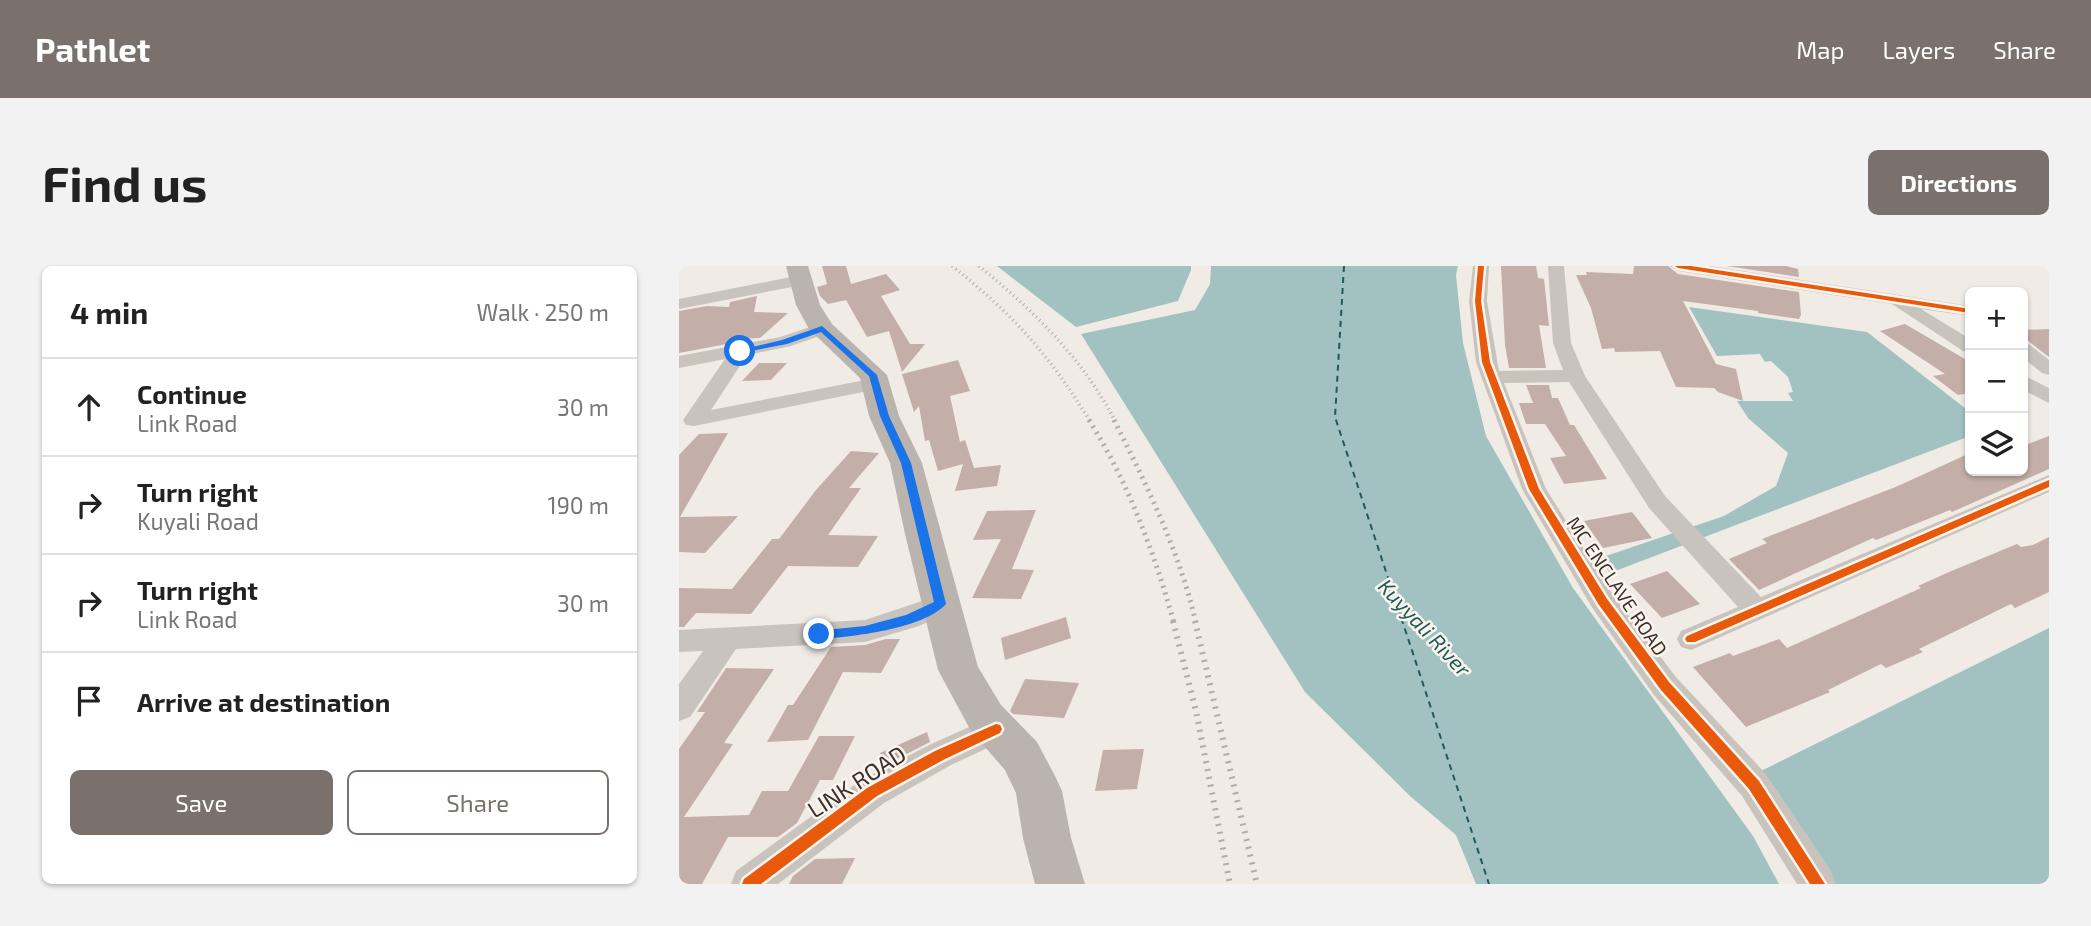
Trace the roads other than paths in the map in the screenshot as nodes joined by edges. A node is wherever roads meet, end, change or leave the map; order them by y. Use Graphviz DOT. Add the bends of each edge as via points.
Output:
graph roads {
  1 [pos="1481,266"];
  2 [pos="1556,266"];
  3 [pos="1678,266"];
  4 [pos="799,273"];
  5 [pos="1894,299"];
  6 [pos="679,304"];
  7 [pos="1965,310"];
  8 [pos="822,329"];
  9 [pos="1965,344"];
  10 [pos="2024,350"];
  11 [pos="740,351"];
  12 [pos="679,362"];
  13 [pos="2049,369"];
  14 [pos="1575,376"];
  15 [pos="1490,377"];
  16 [pos="876,384"];
  17 [pos="2028,384"];
  18 [pos="2049,397"];
  19 [pos="694,420"];
  20 [pos="679,436"];
  21 [pos="2049,483"];
  22 [pos="940,604"];
  23 [pos="1757,610"];
  24 [pos="727,639"];
  25 [pos="1691,639"];
  26 [pos="679,642"];
  27 [pos="679,708"];
  28 [pos="996,729"];
  29 [pos="749,884"];
  30 [pos="1060,884"];
  31 [pos="1818,884"];
  1 -- 15 [label="street, MC ENCLAVE ROAD" via="1478,301"];
  2 -- 14 [label="street" via="1562,344"];
  3 -- 5 [label="street"];
  4 -- 6 [label="street"];
  4 -- 8 [label="main road" via="808,305"];
  5 -- 7 [label="street"];
  5 -- 9 [label="street"];
  8 -- 11 [label="street"];
  8 -- 16 [label="main road" via="873,375"];
  10 -- 13 [label="street"];
  11 -- 12 [label="street"];
  11 -- 19 [label="street"];
  14 -- 15 [label="street"];
  14 -- 23 [label="street" via="1657,502"];
  15 -- 31 [label="street, MC ENCLAVE ROAD" via="1534,489 1603,603 1665,686 1754,785"];
  16 -- 19 [label="street"];
  16 -- 22 [label="main road" via="884,416 906,463"];
  17 -- 18 [label="street"];
  19 -- 20 [label="street"];
  21 -- 23 [label="street"];
  22 -- 24 [label="street" via="865,631"];
  22 -- 28 [label="main road" via="959,670"];
  23 -- 25 [label="street"];
  24 -- 26 [label="street"];
  24 -- 27 [label="street"];
  28 -- 29 [label="street, LINK ROAD" via="873,792"];
  28 -- 30 [label="main road" via="1021,756 1039,791"];
}
